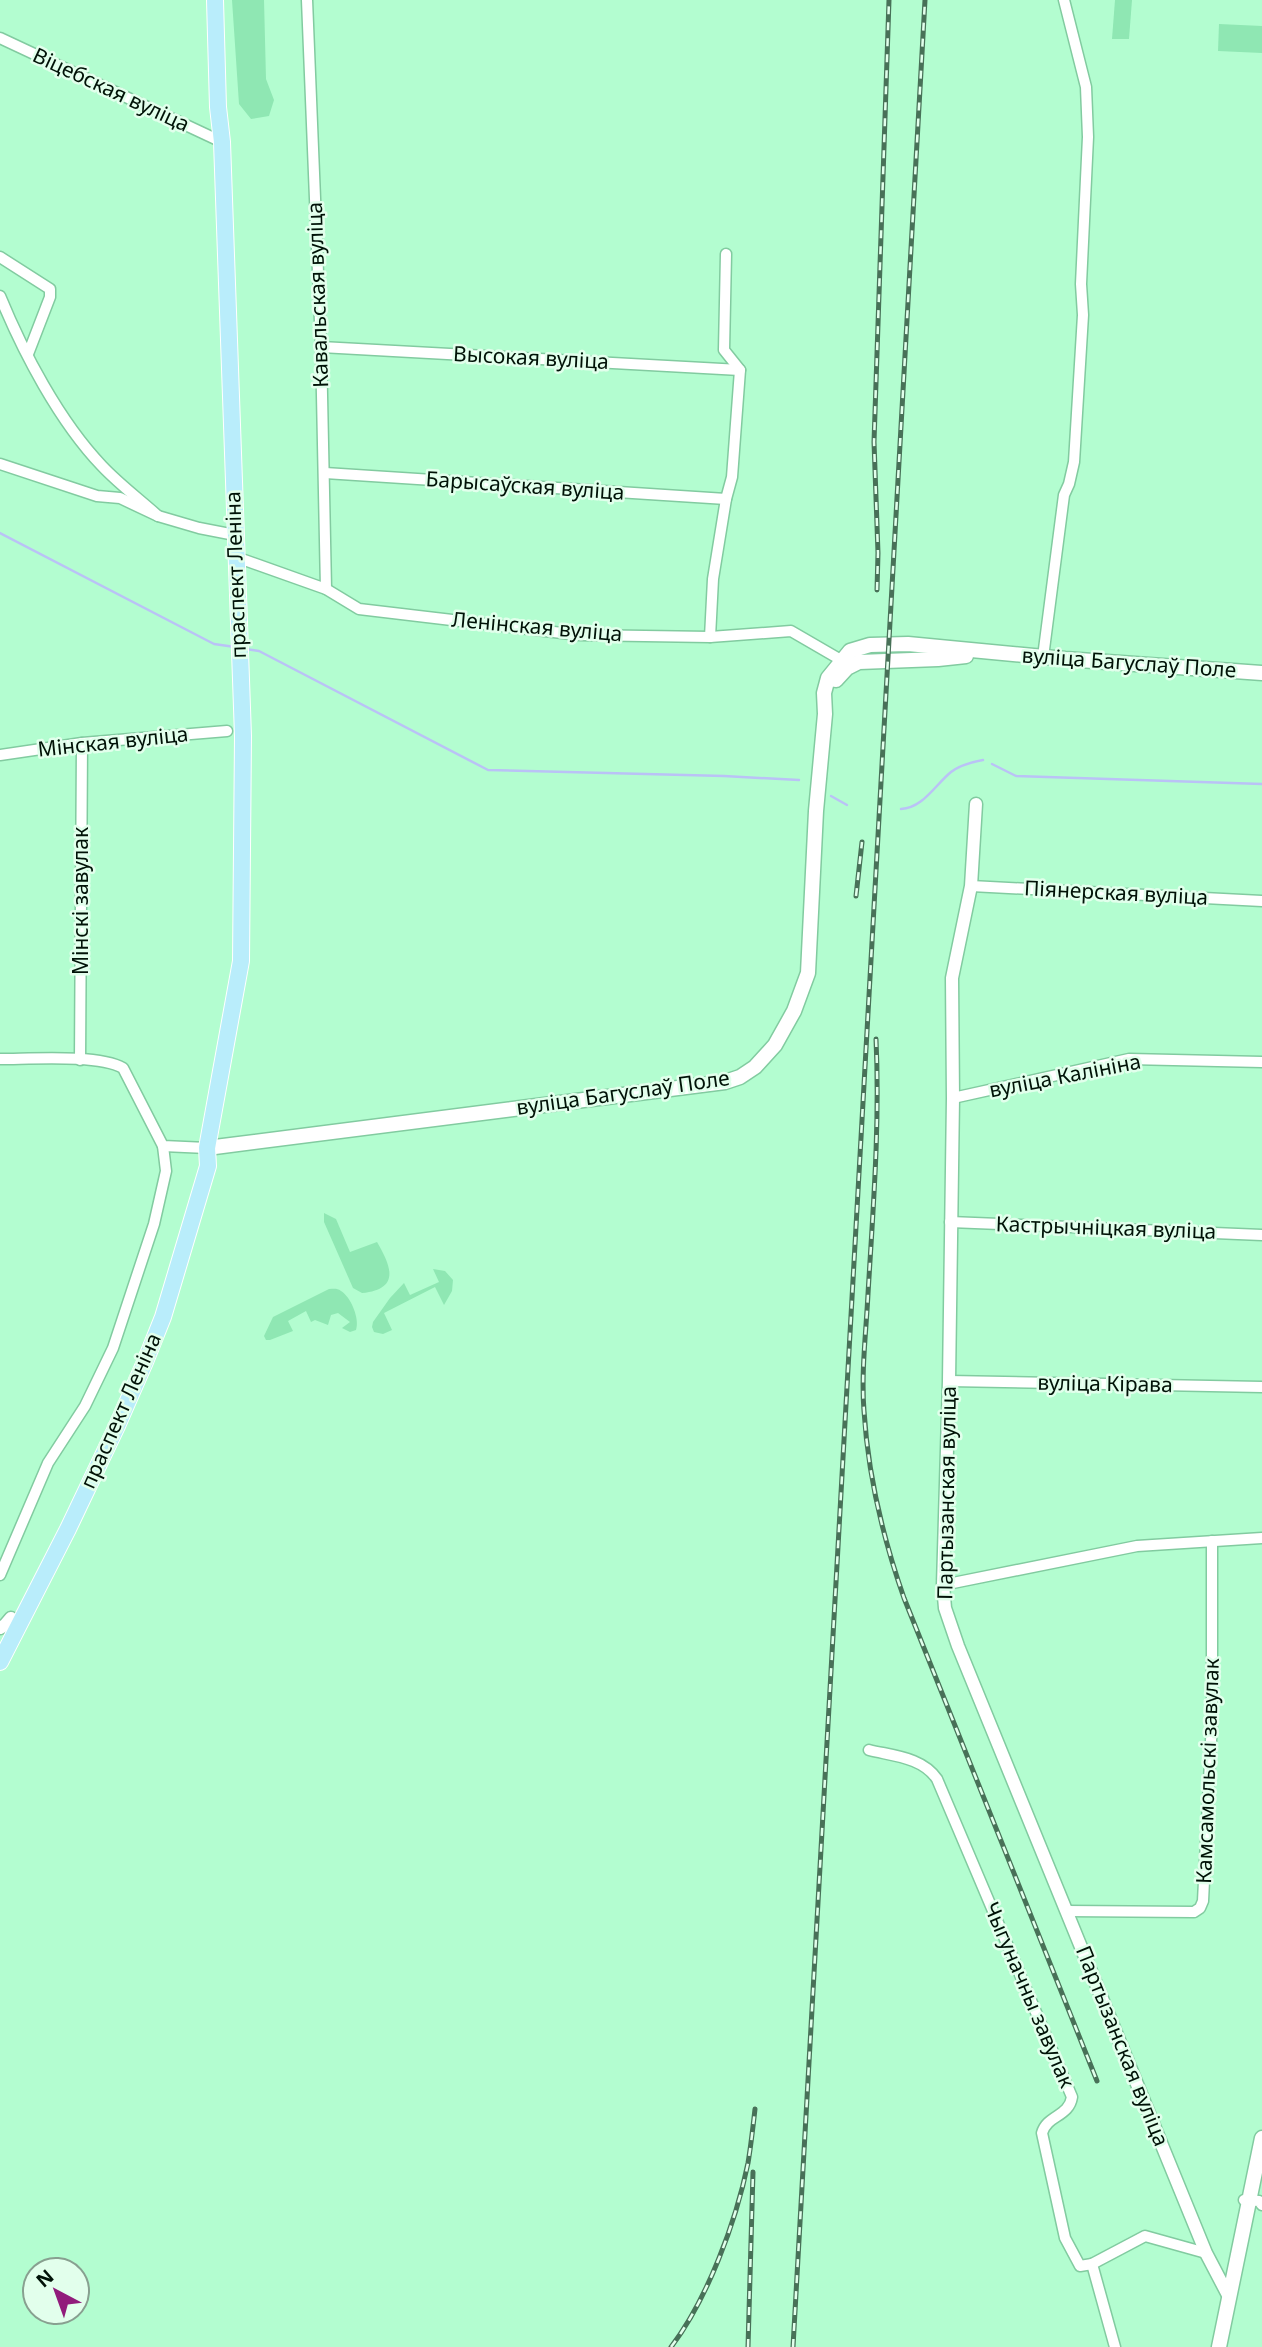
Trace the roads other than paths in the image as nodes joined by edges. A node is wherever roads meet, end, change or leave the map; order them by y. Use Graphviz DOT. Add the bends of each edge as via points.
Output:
graph roads {
  1 [pos="215,0"];
  2 [pos="307,0"];
  3 [pos="1064,0"];
  4 [pos="0,38"];
  5 [pos="222,142"];
  6 [pos="726,254"];
  7 [pos="0,257"];
  8 [pos="0,296"];
  9 [pos="321,346"];
  10 [pos="28,355"];
  11 [pos="740,370"];
  12 [pos="0,464"];
  13 [pos="325,473"];
  14 [pos="726,499"];
  15 [pos="158,516"];
  16 [pos="235,535"];
  17 [pos="236,557"];
  18 [pos="326,589"];
  19 [pos="710,637"];
  20 [pos="995,652"];
  21 [pos="1043,657"];
  22 [pos="841,660"];
  23 [pos="1262,673"];
  24 [pos="825,714"];
  25 [pos="227,731"];
  26 [pos="82,743"];
  27 [pos="0,755"];
  28 [pos="976,804"];
  29 [pos="971,886"];
  30 [pos="1262,901"];
  31 [pos="0,1059"];
  32 [pos="80,1060"];
  33 [pos="1262,1062"];
  34 [pos="953,1098"];
  35 [pos="163,1146"];
  36 [pos="206,1148"];
  37 [pos="950,1222"];
  38 [pos="1262,1235"];
  39 [pos="949,1381"];
  40 [pos="1262,1387"];
  41 [pos="1262,1538"];
  42 [pos="1212,1541"];
  43 [pos="0,1576"];
  44 [pos="943,1586"];
  45 [pos="6,1623"];
  46 [pos="2,1648"];
  47 [pos="869,1750"];
  48 [pos="1067,1911"];
  49 [pos="1262,2138"];
  50 [pos="1252,2201"];
  51 [pos="1206,2253"];
  52 [pos="1092,2264"];
  53 [pos="1228,2295"];
  54 [pos="1115,2347"];
  55 [pos="1219,2347"];
  1 -- 5 [label="main road, праспект Леніна"];
  2 -- 9 [label="street, Кавальская вуліца"];
  3 -- 21 [label="street" via="1086,92 1083,315 1074,462 1064,495"];
  4 -- 5 [label="street, Віцебская вуліца"];
  5 -- 16 [label="main road, праспект Леніна"];
  6 -- 11 [label="street" via="724,350"];
  7 -- 10 [label="street" via="50,289"];
  8 -- 10 [label="street"];
  9 -- 11 [label="street, Высокая вуліца"];
  9 -- 13 [label="street, Кавальская вуліца"];
  10 -- 15 [label="street" via="65,418 101,465"];
  11 -- 14 [label="street" via="732,477"];
  12 -- 15 [label="street" via="97,496 120,498"];
  13 -- 14 [label="street, Барысаўская вуліца"];
  13 -- 18 [label="street, Кавальская вуліца"];
  14 -- 19 [label="street" via="713,579"];
  15 -- 16 [label="street"];
  16 -- 17 [label="main road, праспект Леніна"];
  17 -- 18 [label="street, Ленінская вуліца"];
  17 -- 36 [label="main road, праспект Леніна" via="243,736 241,961"];
  18 -- 19 [label="street, Ленінская вуліца" via="359,609 372,611 579,635"];
  19 -- 22 [label="street, Ленінская вуліца" via="791,631"];
  20 -- 21 [label="main road, вуліца Багуслаў Поле"];
  20 -- 22 [label="main road, вуліца Багуслаў Поле" via="870,645 850,651"];
  20 -- 24 [label="main road, вуліца Багуслаў Поле" via="859,662 836,680"];
  21 -- 23 [label="main road, вуліца Багуслаў Поле"];
  22 -- 24 [label="main road, вуліца Багуслаў Поле" via="828,678"];
  24 -- 36 [label="main road, вуліца Багуслаў Поле" via="808,973 775,1045 755,1067 725,1082"];
  25 -- 26 [label="street, Мінская вуліца"];
  26 -- 27 [label="street, Мінская вуліца"];
  26 -- 32 [label="street, Мінскі завулак"];
  28 -- 29 [label="street, Партызанская вуліца"];
  29 -- 30 [label="street, Піянерская вуліца"];
  29 -- 34 [label="street, Партызанская вуліца" via="952,978"];
  31 -- 32 [label="street"];
  32 -- 35 [label="street" via="123,1068"];
  33 -- 34 [label="street, вуліца Калініна" via="1129,1059"];
  34 -- 37 [label="street, Партызанская вуліца"];
  35 -- 36 [label="street"];
  35 -- 43 [label="street" via="166,1171 154,1224 113,1348 85,1406 48,1463"];
  36 -- 45 [label="main road, праспект Леніна" via="165,1288 142,1348 93,1455"];
  36 -- 46 [label="main road, праспект Леніна" via="208,1166 145,1362 68,1529"];
  37 -- 38 [label="street, Кастрычніцкая вуліца"];
  37 -- 39 [label="street, Партызанская вуліца"];
  39 -- 40 [label="street, вуліца Кірава"];
  39 -- 44 [label="street, Партызанская вуліца"];
  41 -- 42 [label="street"];
  42 -- 44 [label="street" via="1137,1546"];
  42 -- 48 [label="street, Камсамольскі завулак" via="1212,1721 1203,1901 1194,1912"];
  44 -- 48 [label="street, Партызанская вуліца" via="958,1646"];
  45 -- 46 [label="main road, праспект Леніна"];
  47 -- 52 [label="street, Чыгуначны завулак" via="920,1763 937,1779 1072,2097 1066,2112 1049,2121 1042,2133 1065,2238 1080,2266"];
  48 -- 51 [label="street, Партызанская вуліца"];
  49 -- 50 [label="main road"];
  50 -- 53 [label="main road"];
  51 -- 52 [label="street" via="1145,2236"];
  51 -- 53 [label="street, Партызанская вуліца"];
  52 -- 54 [label="street"];
  53 -- 55 [label="main road"];
}
